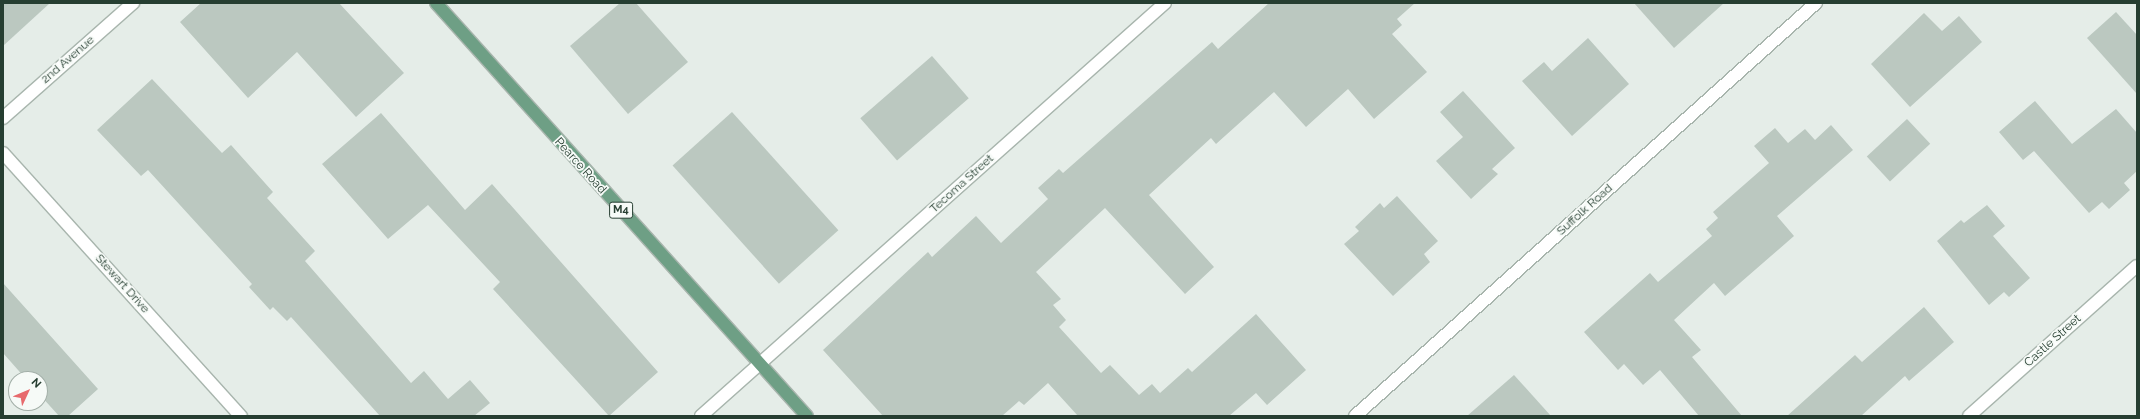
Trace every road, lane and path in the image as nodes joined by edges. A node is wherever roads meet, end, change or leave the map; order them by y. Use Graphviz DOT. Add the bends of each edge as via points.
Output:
graph roads {
  1 [pos="133,3"];
  2 [pos="436,3"];
  3 [pos="1165,3"];
  4 [pos="1816,3"];
  5 [pos="3,118"];
  6 [pos="3,152"];
  7 [pos="2137,266"];
  8 [pos="760,364"];
  9 [pos="241,416"];
  10 [pos="702,416"];
  11 [pos="807,416"];
  12 [pos="1355,416"];
  13 [pos="1969,416"];
  1 -- 5 [label="street, 2nd Avenue"];
  2 -- 8 [label="main road, Pearce Road / M4"];
  3 -- 8 [label="street, Tecoma Street"];
  4 -- 12 [label="street, Suffolk Road"];
  6 -- 9 [label="street, Stewart Drive"];
  7 -- 13 [label="street, Castle Street"];
  8 -- 10 [label="street, Tecoma Street"];
  8 -- 11 [label="main road, Pearce Road / M4"];
}
